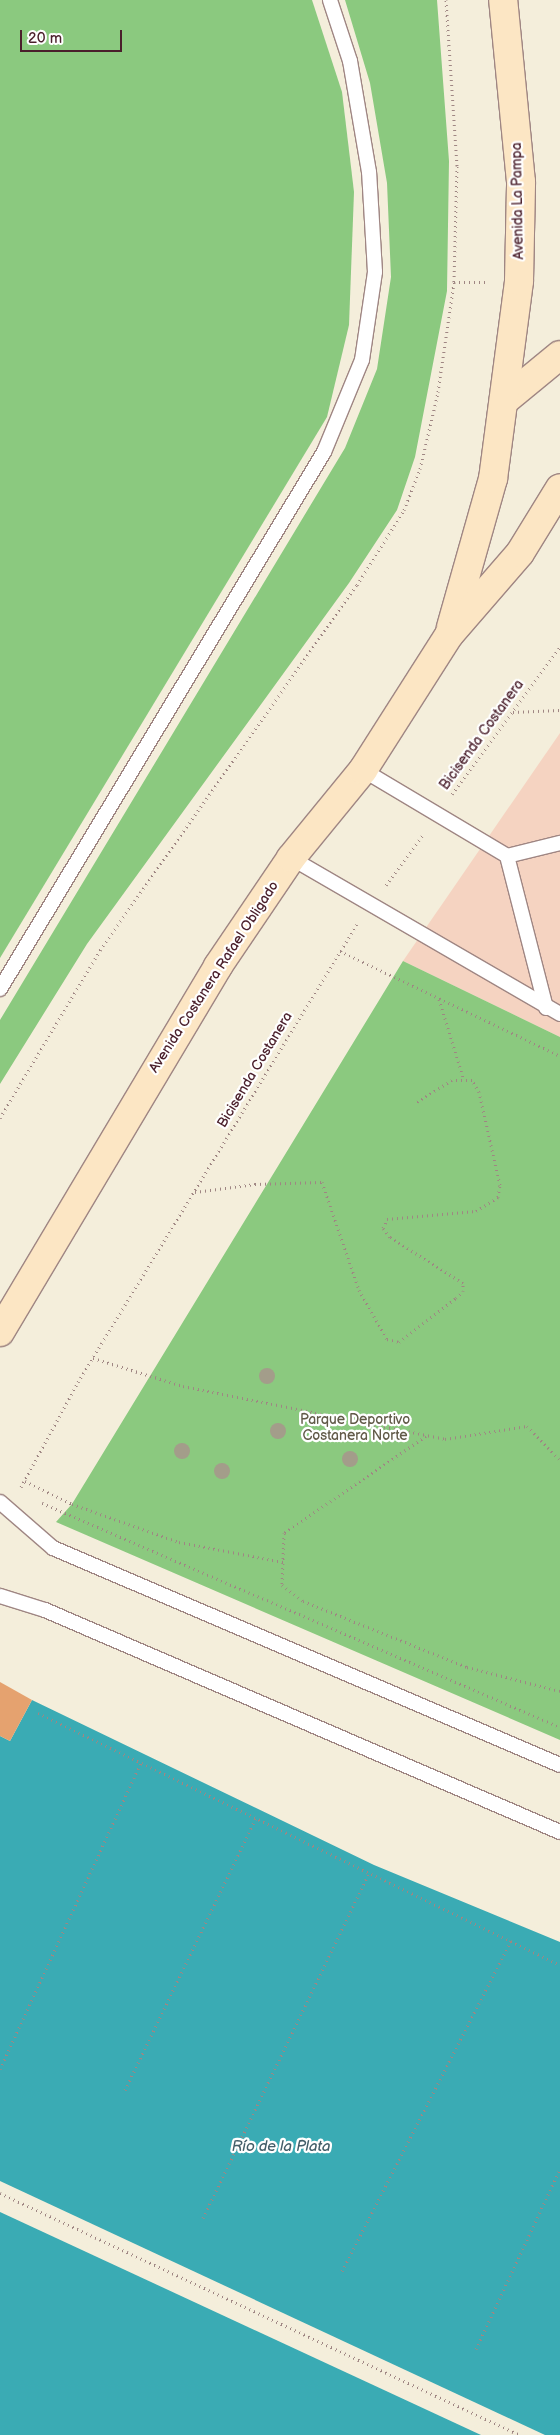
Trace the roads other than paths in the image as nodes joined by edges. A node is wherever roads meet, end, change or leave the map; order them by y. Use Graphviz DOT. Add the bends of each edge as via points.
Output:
graph roads {
  1 [pos="330,0"];
  2 [pos="503,0"];
  3 [pos="560,354"];
  4 [pos="504,401"];
  5 [pos="559,483"];
  6 [pos="449,635"];
  7 [pos="363,770"];
  8 [pos="560,844"];
  9 [pos="507,856"];
  10 [pos="291,858"];
  11 [pos="0,988"];
  12 [pos="546,1008"];
  13 [pos="560,1014"];
  14 [pos="0,1332"];
  15 [pos="4,1506"];
  16 [pos="0,1596"];
  17 [pos="560,1765"];
  18 [pos="560,1832"];
  1 -- 11 [label="lane" via="350,61 369,172 375,272 362,360 324,452"];
  2 -- 4 [label="main road, Avenida La Pampa" via="521,182 519,281"];
  3 -- 4 [label="main road"];
  4 -- 6 [label="main road, Avenida Costanera Rafael Obligado" via="492,479"];
  5 -- 6 [label="main road, Avenida Costanera Rafael Obligado" via="520,553"];
  6 -- 7 [label="main road, Avenida Costanera Rafael Obligado"];
  7 -- 9 [label="lane"];
  7 -- 10 [label="main road, Avenida Costanera Rafael Obligado"];
  8 -- 9 [label="lane"];
  9 -- 12 [label="lane"];
  10 -- 12 [label="lane"];
  10 -- 14 [label="main road, Avenida Costanera Rafael Obligado" via="155,1067"];
  12 -- 13 [label="lane"];
  15 -- 17 [label="lane" via="53,1548"];
  16 -- 18 [label="lane" via="45,1610"];
}
